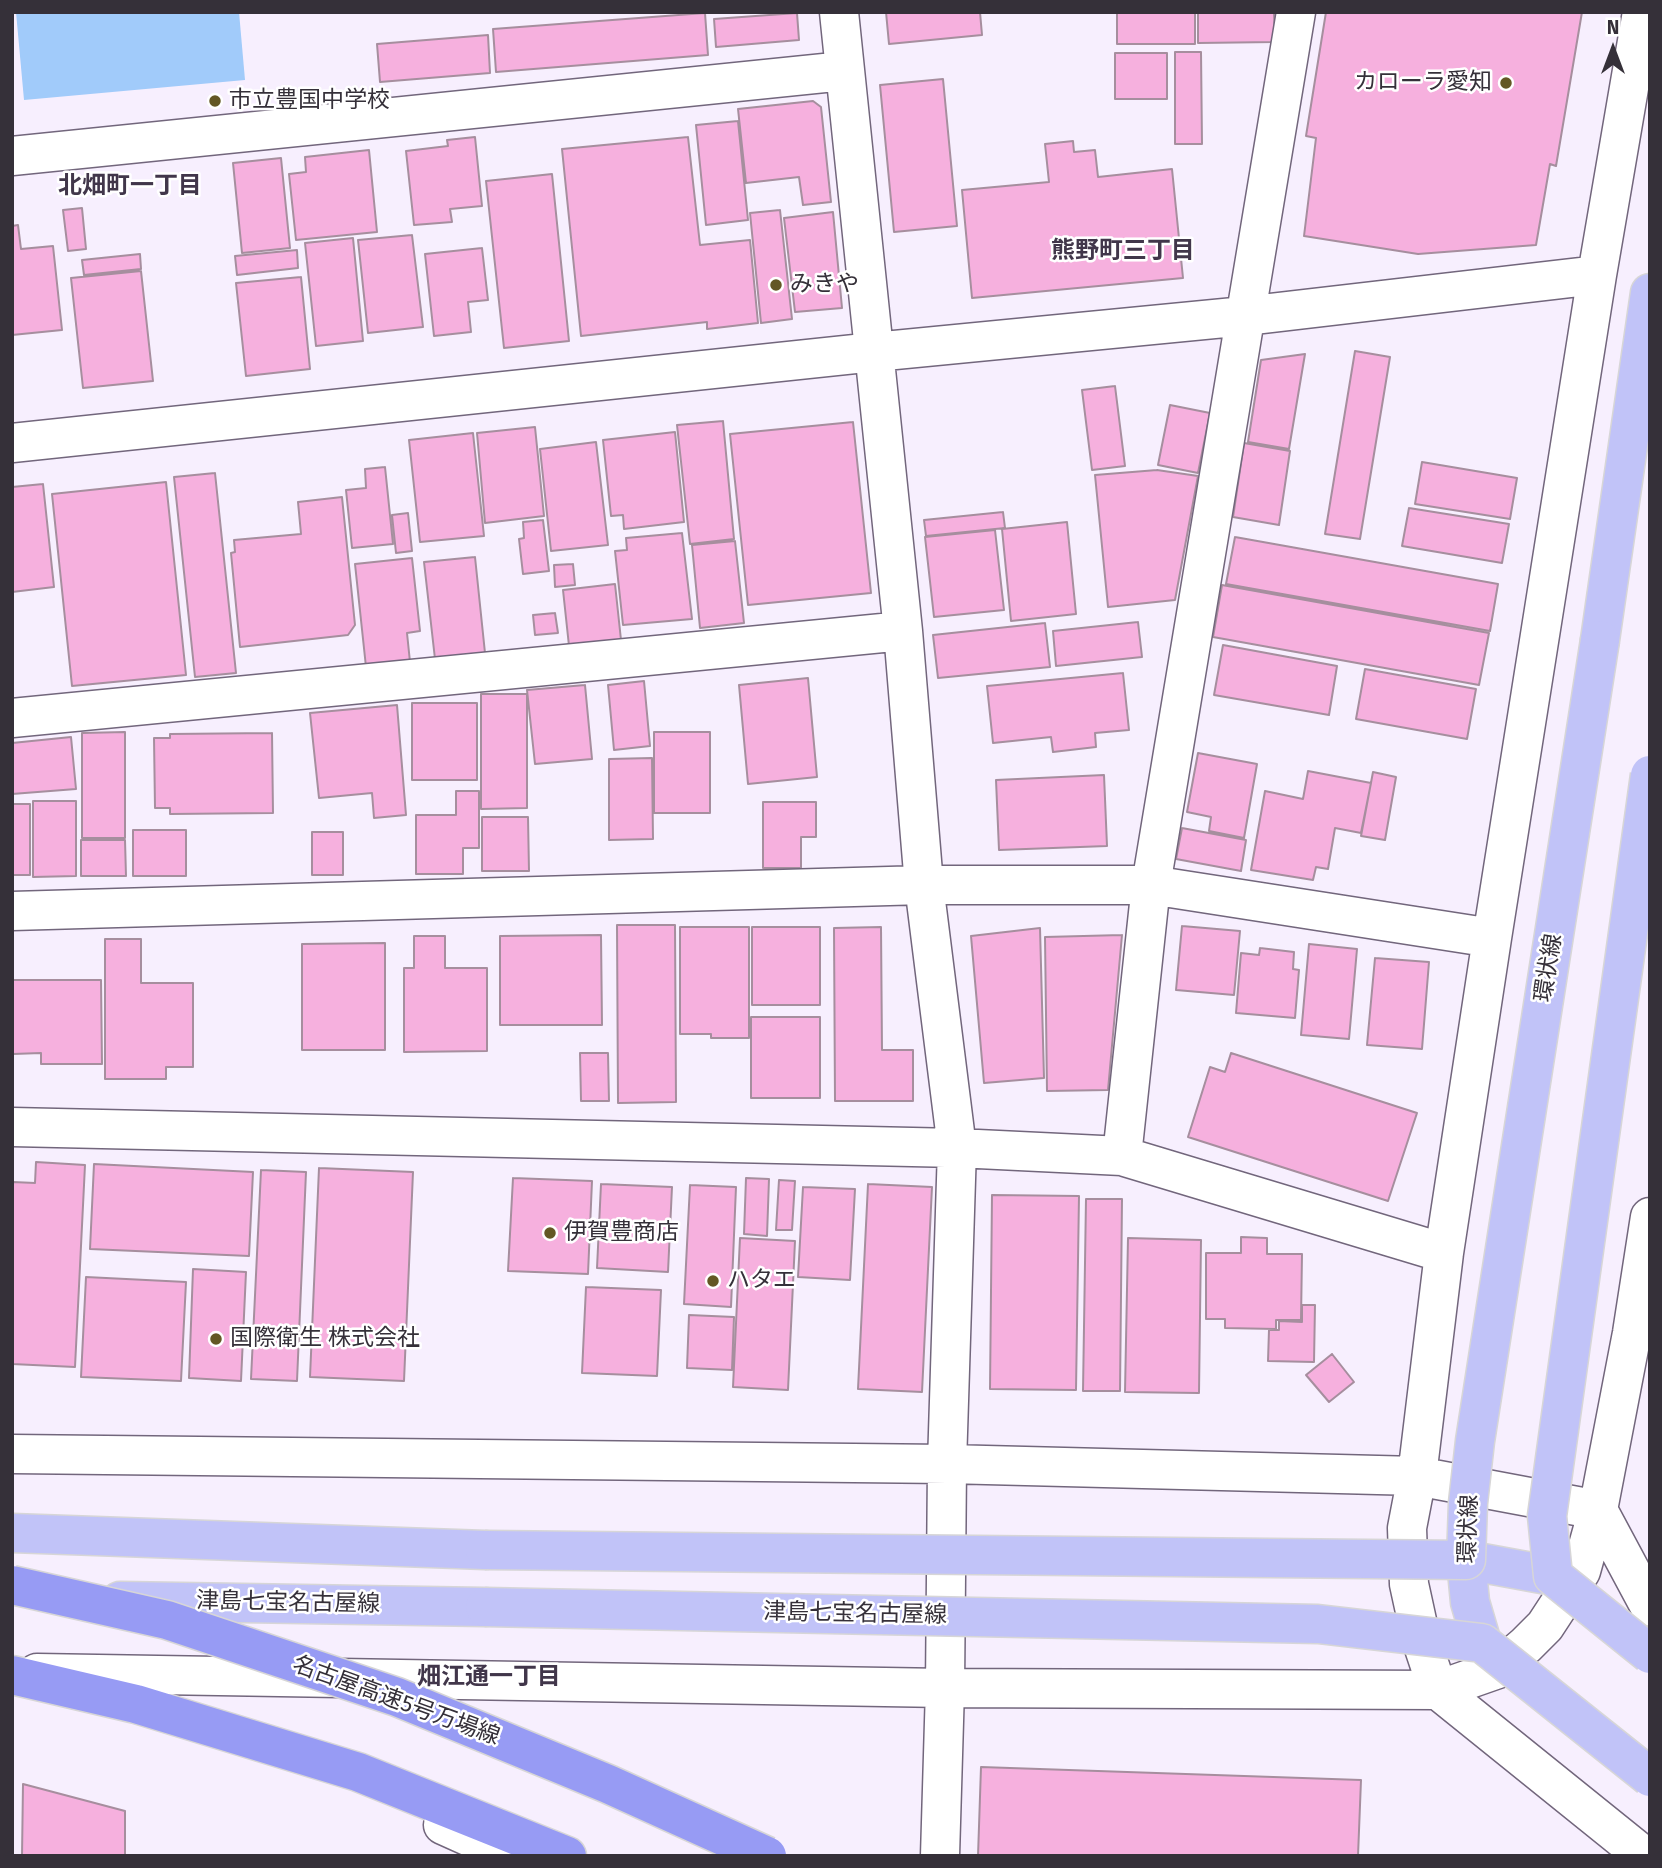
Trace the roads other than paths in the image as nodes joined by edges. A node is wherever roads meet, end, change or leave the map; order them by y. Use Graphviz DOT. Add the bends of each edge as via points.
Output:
graph roads {
  1 [pos="839,12"];
  2 [pos="1296,12"];
  3 [pos="1642,12"];
  4 [pos="844,71"];
  5 [pos="12,156"];
  6 [pos="1597,275"];
  7 [pos="1650,293"];
  8 [pos="1245,316"];
  9 [pos="874,352"];
  10 [pos="12,443"];
  11 [pos="903,631"];
  12 [pos="12,718"];
  13 [pos="1650,775"];
  14 [pos="924,885"];
  15 [pos="1151,885"];
  16 [pos="12,911"];
  17 [pos="1492,938"];
  18 [pos="12,1128"];
  19 [pos="957,1148"];
  20 [pos="1122,1156"];
  21 [pos="1650,1217"];
  22 [pos="1444,1253"];
  23 [pos="1641,1335"];
  24 [pos="12,1454"];
  25 [pos="947,1464"];
  26 [pos="1417,1476"];
  27 [pos="1598,1510"];
  28 [pos="12,1533"];
  29 [pos="1466,1560"];
  30 [pos="1553,1576"];
  31 [pos="12,1585"];
  32 [pos="12,1599"];
  33 [pos="1650,1607"];
  34 [pos="1482,1643"];
  35 [pos="1650,1654"];
  36 [pos="12,1673"];
  37 [pos="12,1685"];
  38 [pos="945,1688"];
  39 [pos="1438,1690"];
  40 [pos="1650,1777"];
  41 [pos="512,1856"];
  42 [pos="567,1856"];
  43 [pos="766,1856"];
  44 [pos="940,1856"];
  45 [pos="1644,1856"];
  1 -- 4 [label="street"];
  2 -- 8 [label="street"];
  3 -- 6 [label="street"];
  4 -- 5 [label="street"];
  4 -- 9 [label="street"];
  6 -- 8 [label="street"];
  6 -- 17 [label="street"];
  7 -- 29 [label="main road, 環状線, bridge" via="1475,1441"];
  8 -- 9 [label="street"];
  8 -- 15 [label="street"];
  9 -- 10 [label="street"];
  9 -- 11 [label="street"];
  11 -- 12 [label="street"];
  11 -- 14 [label="street"];
  13 -- 30 [label="main road, bridge" via="1548,1516"];
  14 -- 15 [label="street"];
  14 -- 16 [label="street"];
  14 -- 19 [label="street"];
  15 -- 17 [label="street"];
  15 -- 20 [label="street"];
  17 -- 22 [label="street"];
  18 -- 19 [label="street"];
  19 -- 20 [label="street"];
  19 -- 25 [label="street"];
  20 -- 22 [label="street"];
  21 -- 23 [label="street"];
  22 -- 26 [label="street"];
  23 -- 27 [label="street"];
  24 -- 25 [label="street"];
  25 -- 26 [label="street"];
  25 -- 38 [label="street"];
  26 -- 27 [label="street"];
  26 -- 39 [label="street" via="1407,1528 1409,1584"];
  27 -- 33 [label="street"];
  27 -- 39 [label="street" via="1581,1571 1545,1626 1497,1668"];
  28 -- 29 [label="main road, bridge" via="485,1550"];
  29 -- 30 [label="main road"];
  29 -- 34 [label="main road, 環状線" via="1470,1602"];
  30 -- 35 [label="main road, bridge"];
  31 -- 43 [label="highway, 名古屋高速5号万場線, bridge" via="167,1620 397,1698 608,1784"];
  32 -- 34 [label="main road, 津島七宝名古屋線, bridge" via="1318,1624"];
  34 -- 40 [label="main road, bridge"];
  36 -- 38 [label="street"];
  36 -- 42 [label="highway" via="136,1704 358,1772"];
  37 -- 41 [label="street" via="368,1791"];
  38 -- 39 [label="street"];
  38 -- 44 [label="street"];
  39 -- 45 [label="street"];
}
